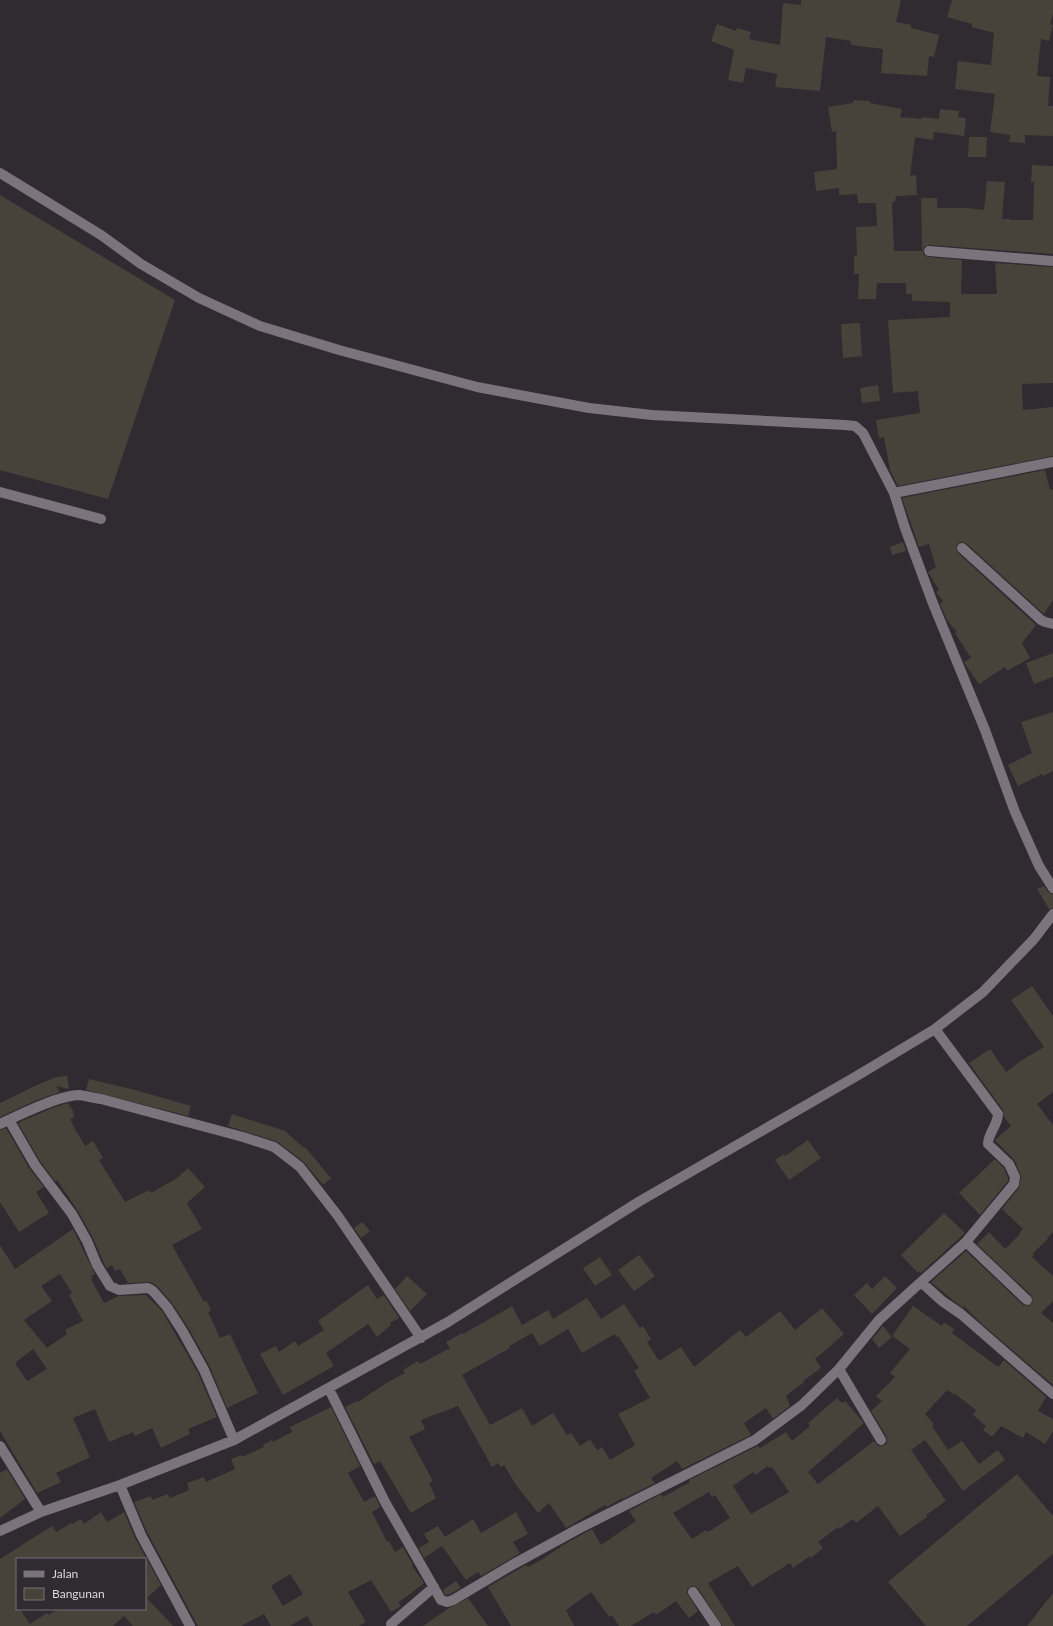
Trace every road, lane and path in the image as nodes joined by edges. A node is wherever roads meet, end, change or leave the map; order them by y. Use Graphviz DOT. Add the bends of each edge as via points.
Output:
graph roads {
  1 [pos="0,173"];
  2 [pos="929,251"];
  3 [pos="1053,261"];
  4 [pos="1053,462"];
  5 [pos="0,492"];
  6 [pos="894,493"];
  7 [pos="101,519"];
  8 [pos="962,548"];
  9 [pos="1053,624"];
  10 [pos="1053,888"];
  11 [pos="1053,914"];
  12 [pos="935,1029"];
  13 [pos="5,1122"];
  14 [pos="966,1242"];
  15 [pos="921,1282"];
  16 [pos="1028,1300"];
  17 [pos="421,1338"];
  18 [pos="839,1369"];
  19 [pos="328,1389"];
  20 [pos="1053,1394"];
  21 [pos="234,1440"];
  22 [pos="880,1440"];
  23 [pos="0,1446"];
  24 [pos="120,1485"];
  25 [pos="41,1512"];
  26 [pos="0,1531"];
  27 [pos="434,1587"];
  28 [pos="693,1592"];
  29 [pos="391,1624"];
  30 [pos="190,1626"];
  31 [pos="716,1626"];
  1 -- 6 [label="street" via="101,235 141,264 199,298 260,326 477,387 589,408 652,415 855,426 863,433"];
  2 -- 3 [label="street"];
  4 -- 6 [label="street"];
  5 -- 7 [label="street"];
  6 -- 10 [label="street" via="932,602 985,730 1015,812 1039,866"];
  8 -- 9 [label="street" via="1041,620"];
  11 -- 12 [label="street" via="1034,940 983,992"];
  12 -- 14 [label="street" via="998,1114 988,1144 1009,1164 1015,1177 1008,1193"];
  12 -- 17 [label="street" via="640,1201 492,1296"];
  13 -- 17 [label="street" via="38,1107 80,1095 274,1147 300,1167 333,1210"];
  13 -- 21 [label="street" via="72,1214 110,1286 119,1290 148,1288 167,1307 204,1370"];
  14 -- 15 [label="street"];
  14 -- 16 [label="street"];
  15 -- 18 [label="street" via="879,1320"];
  15 -- 20 [label="street"];
  17 -- 19 [label="street"];
  18 -- 22 [label="street"];
  18 -- 27 [label="street" via="802,1405 755,1440 578,1529 453,1600 441,1600"];
  19 -- 21 [label="street"];
  19 -- 27 [label="street" via="385,1502"];
  21 -- 24 [label="street"];
  23 -- 25 [label="street"];
  24 -- 25 [label="street"];
  24 -- 30 [label="street" via="141,1535"];
  25 -- 26 [label="street"];
  27 -- 29 [label="street"];
  28 -- 31 [label="street"];
}
